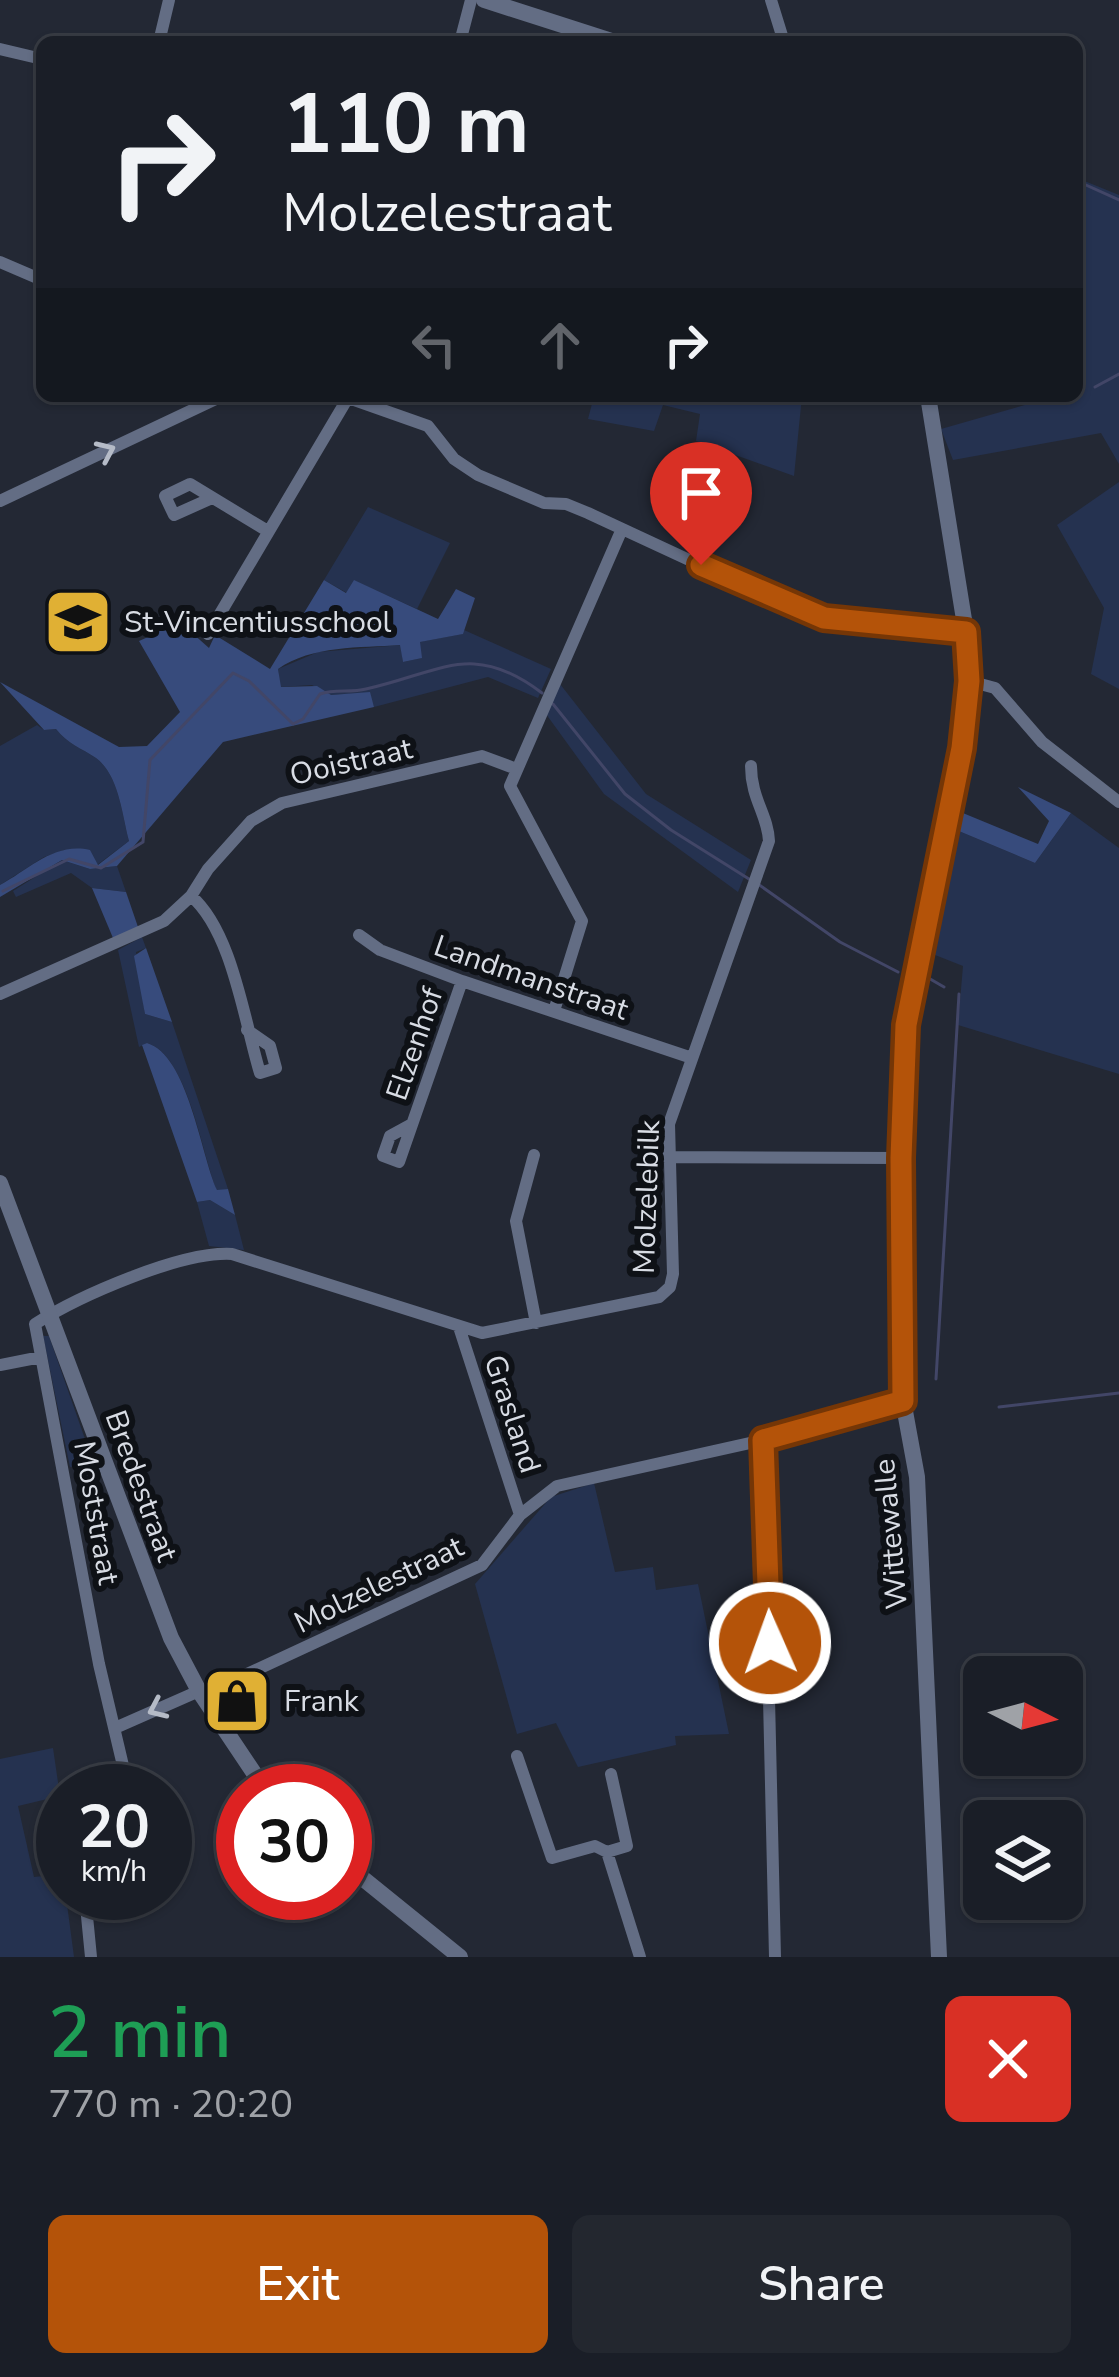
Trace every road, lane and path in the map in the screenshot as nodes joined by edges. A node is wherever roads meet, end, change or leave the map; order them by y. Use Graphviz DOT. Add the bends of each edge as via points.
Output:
graph roads {
  1 [pos="169,0"];
  2 [pos="471,0"];
  3 [pos="484,0"];
  4 [pos="771,0"];
  5 [pos="160,36"];
  6 [pos="462,36"];
  7 [pos="597,36"];
  8 [pos="782,36"];
  9 [pos="0,49"];
  10 [pos="36,58"];
  11 [pos="0,262"];
  12 [pos="36,277"];
  13 [pos="209,402"];
  14 [pos="344,402"];
  15 [pos="361,402"];
  16 [pos="929,402"];
  17 [pos="212,497"];
  18 [pos="0,501"];
  19 [pos="622,529"];
  20 [pos="266,530"];
  21 [pos="966,632"];
  22 [pos="208,634"];
  23 [pos="969,681"];
  24 [pos="752,766"];
  25 [pos="514,768"];
  26 [pos="1119,802"];
  27 [pos="191,896"];
  28 [pos="359,935"];
  29 [pos="462,981"];
  30 [pos="0,994"];
  31 [pos="554,1011"];
  32 [pos="247,1030"];
  33 [pos="692,1058"];
  34 [pos="412,1124"];
  35 [pos="534,1155"];
  36 [pos="667,1157"];
  37 [pos="901,1158"];
  38 [pos="0,1183"];
  39 [pos="50,1315"];
  40 [pos="536,1323"];
  41 [pos="459,1327"];
  42 [pos="41,1357"];
  43 [pos="0,1365"];
  44 [pos="903,1401"];
  45 [pos="763,1440"];
  46 [pos="520,1515"];
  47 [pos="200,1693"];
  48 [pos="115,1728"];
  49 [pos="517,1756"];
  50 [pos="123,1764"];
  51 [pos="248,1764"];
  52 [pos="611,1774"];
  53 [pos="607,1852"];
  54 [pos="372,1886"];
  55 [pos="87,1920"];
  56 [pos="91,1957"];
  57 [pos="460,1957"];
  58 [pos="640,1957"];
  59 [pos="775,1957"];
  60 [pos="939,1957"];
  1 -- 5 [label="street"];
  2 -- 6 [label="street"];
  3 -- 7 [label="street"];
  4 -- 8 [label="street"];
  9 -- 10 [label="street"];
  11 -- 12 [label="street"];
  18 -- 13 [label="street, one-way"];
  14 -- 20 [label="street"];
  15 -- 19 [label="street" via="428,426 454,460 478,475"];
  16 -- 21 [label="street, Wittewalle"];
  17 -- 20 [label="street"];
  19 -- 21 [label="street" via="799,611"];
  19 -- 25 [label="street"];
  20 -- 22 [label="street"];
  21 -- 23 [label="street, Wittewalle"];
  23 -- 26 [label="street" via="995,688 1042,742"];
  23 -- 37 [label="street, Wittewalle" via="906,1025"];
  24 -- 33 [label="street, Molzelebilk" via="752,794 769,831"];
  25 -- 27 [label="street, Ooistraat" via="482,756 283,802 251,820"];
  25 -- 31 [label="street" via="510,786 520,811 582,921"];
  27 -- 30 [label="street, Ooistraat" via="164,921"];
  27 -- 32 [label="street" via="215,919"];
  28 -- 29 [label="street, Landmanstraat"];
  29 -- 31 [label="street, Landmanstraat"];
  29 -- 34 [label="street, Elzenhof"];
  31 -- 33 [label="street, Landmanstraat"];
  33 -- 36 [label="street, Molzelebilk" via="669,1124"];
  35 -- 40 [label="street" via="516,1221"];
  36 -- 37 [label="street"];
  36 -- 40 [label="street, Molzelebilk" via="670,1287 659,1297"];
  37 -- 44 [label="street, Wittewalle"];
  38 -- 39 [label="street, Bredestraat"];
  39 -- 41 [label="street, Molzelebilk" via="210,1253"];
  39 -- 42 [label="street, Moststraat" via="35,1324"];
  39 -- 47 [label="street, Bredestraat" via="145,1576"];
  40 -- 41 [label="street, Molzelebilk" via="482,1334"];
  41 -- 46 [label="street, Grasland"];
  42 -- 43 [label="street"];
  42 -- 48 [label="street, Moststraat"];
  44 -- 45 [label="street, Molzelestraat"];
  44 -- 60 [label="street, Wittewalle" via="917,1477"];
  45 -- 46 [label="street, Molzelestraat" via="578,1479 540,1495"];
  45 -- 59 [label="street"];
  46 -- 47 [label="street, Molzelestraat" via="482,1565"];
  47 -- 48 [label="street, one-way"];
  47 -- 51 [label="street, Bredestraat"];
  48 -- 50 [label="street, Moststraat"];
  49 -- 53 [label="street" via="552,1858 595,1846"];
  52 -- 53 [label="street" via="627,1846"];
  53 -- 58 [label="street"];
  54 -- 57 [label="street"];
  55 -- 56 [label="street"];
}
